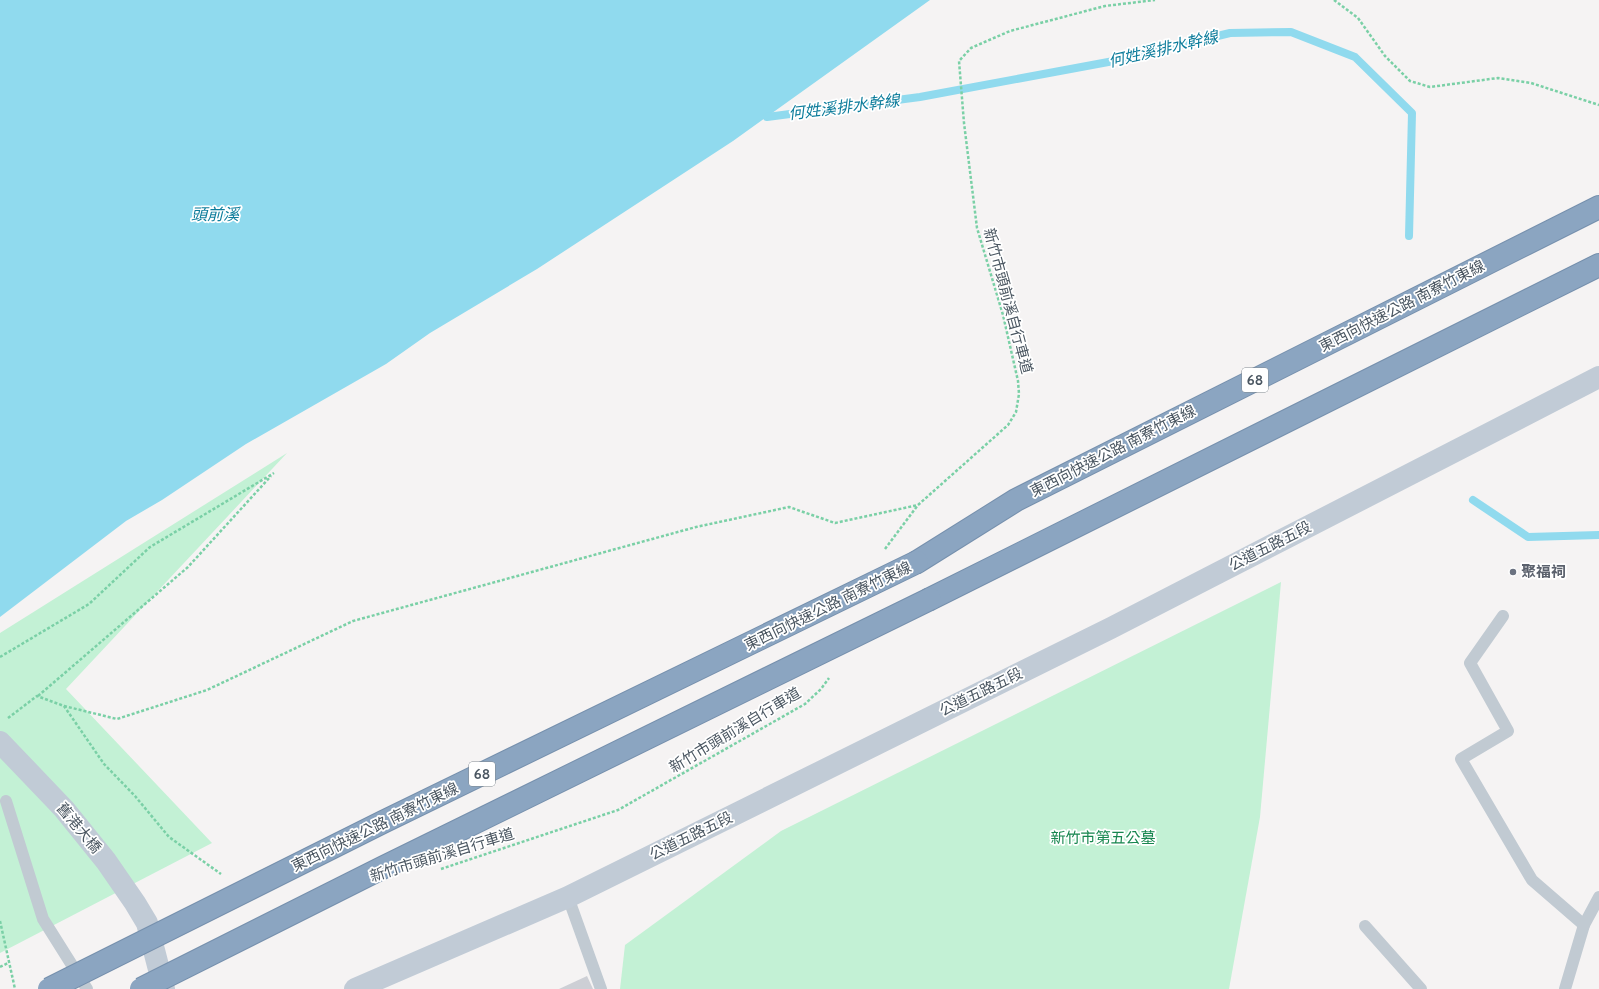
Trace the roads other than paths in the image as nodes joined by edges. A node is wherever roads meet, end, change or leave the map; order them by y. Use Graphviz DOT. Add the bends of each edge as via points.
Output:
graph roads {
  1 [pos="1599,207"];
  2 [pos="1599,265"];
  3 [pos="1599,377"];
  4 [pos="1503,616"];
  5 [pos="0,742"];
  6 [pos="6,801"];
  7 [pos="568,897"];
  8 [pos="1599,897"];
  9 [pos="1584,925"];
  10 [pos="1365,926"];
  11 [pos="49,989"];
  12 [pos="87,989"];
  13 [pos="141,989"];
  14 [pos="164,989"];
  15 [pos="355,989"];
  16 [pos="602,989"];
  17 [pos="1421,989"];
  18 [pos="1565,989"];
  1 -- 11 [label="highway, 東西向快速公路 南寮竹東線 / 68, bridge" via="1016,500 917,562 397,815"];
  2 -- 13 [label="highway, bridge"];
  3 -- 7 [label="street, 公道五路五段" via="1118,624"];
  4 -- 9 [label="lane" via="1470,663 1508,731 1461,759 1532,880"];
  5 -- 14 [label="street, 舊港大橋" via="64,809 97,850 147,923"];
  6 -- 12 [label="lane" via="44,919"];
  7 -- 15 [label="street, 公道五路五段"];
  7 -- 16 [label="lane"];
  8 -- 9 [label="lane"];
  9 -- 18 [label="lane"];
  10 -- 17 [label="lane"];
}
